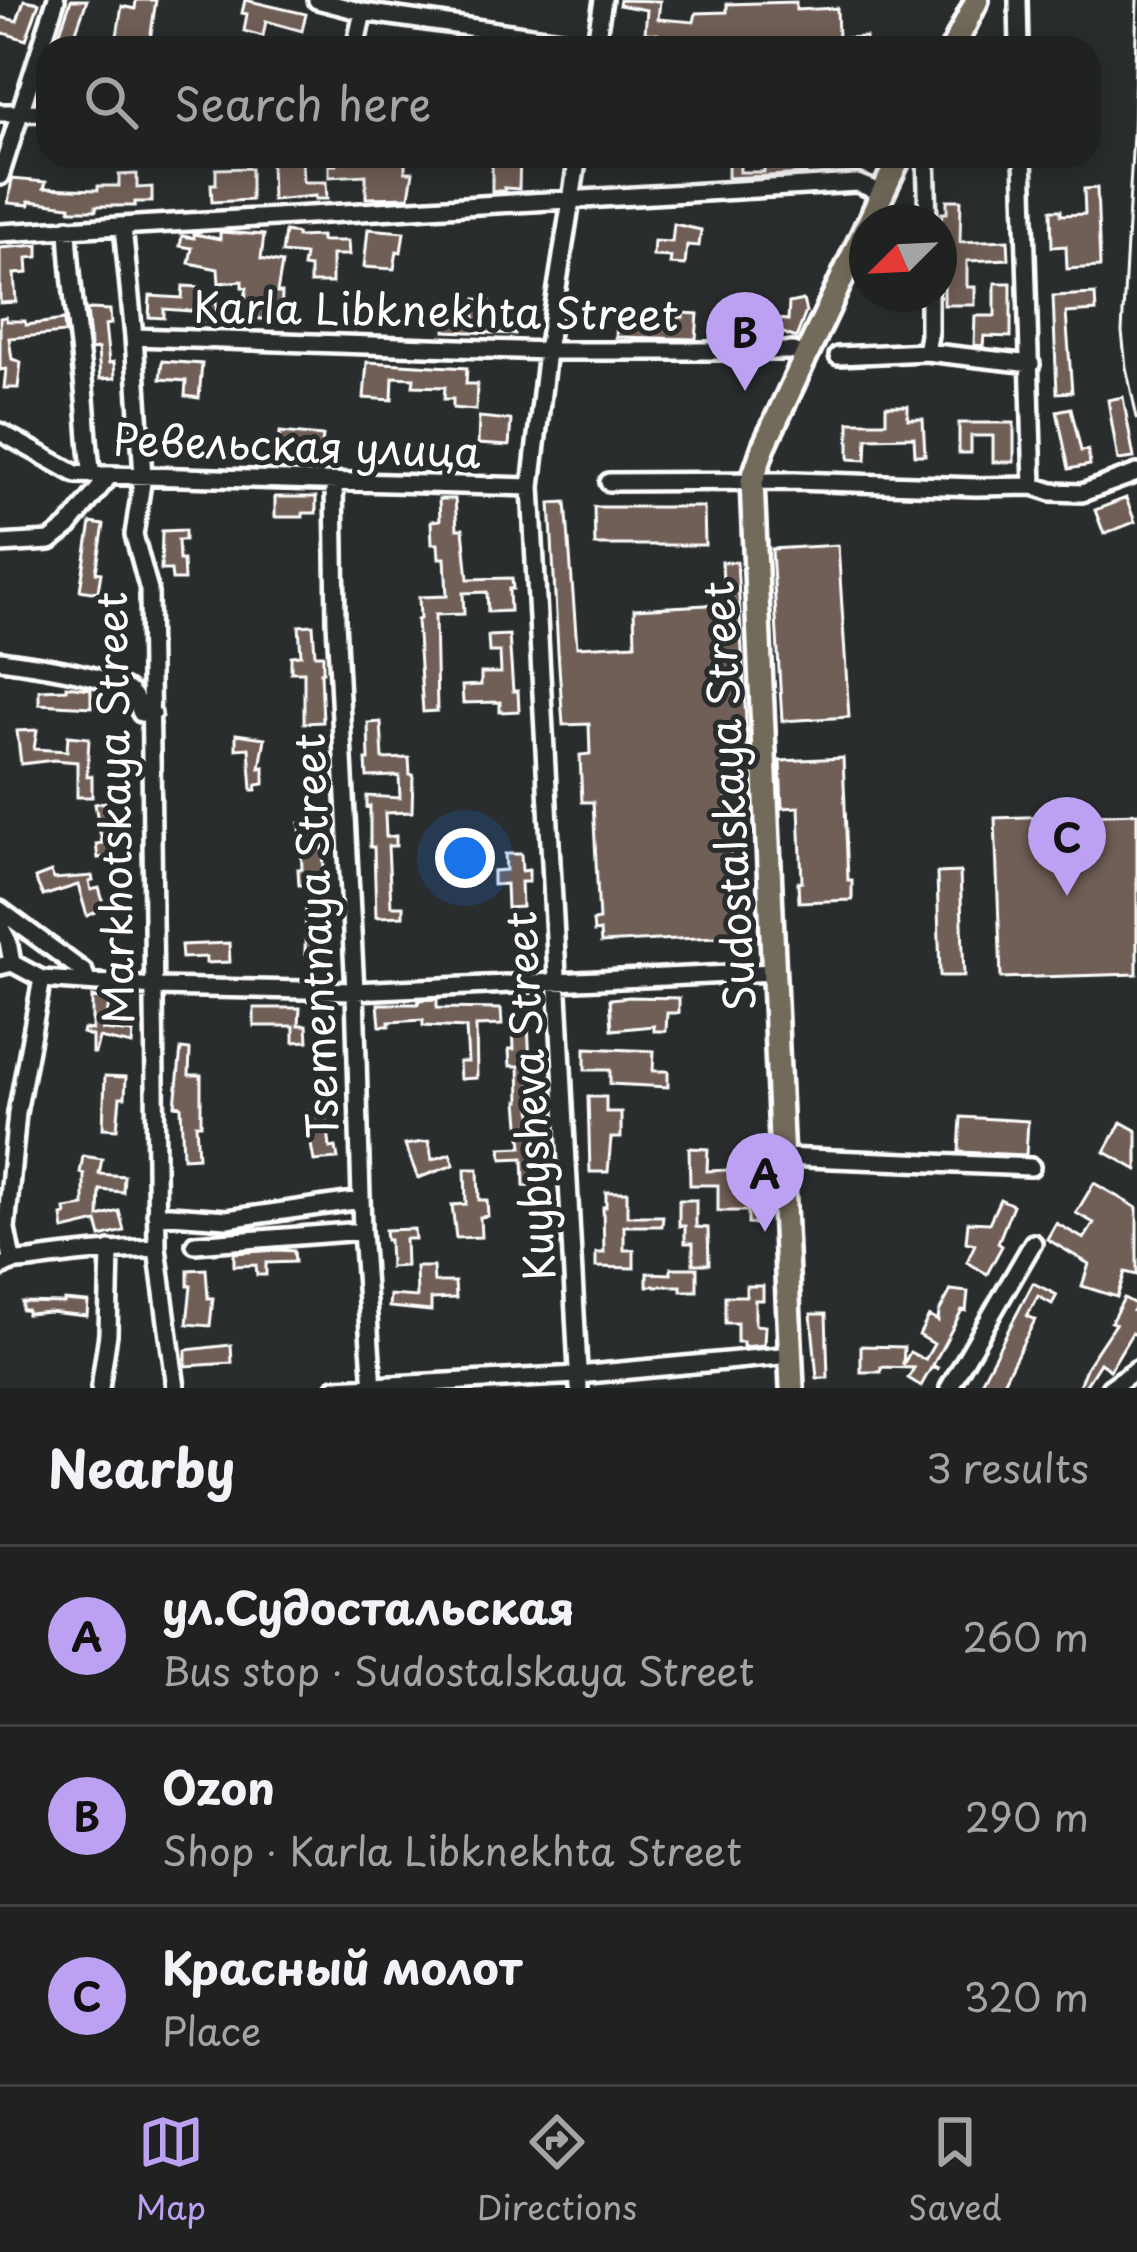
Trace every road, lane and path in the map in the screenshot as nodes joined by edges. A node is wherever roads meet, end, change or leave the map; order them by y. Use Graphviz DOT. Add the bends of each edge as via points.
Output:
graph roads {
  1 [pos="56,0"];
  2 [pos="317,0"];
  3 [pos="603,0"];
  4 [pos="976,0"];
  5 [pos="1018,0"];
  6 [pos="363,12"];
  7 [pos="44,36"];
  8 [pos="358,36"];
  9 [pos="527,36"];
  10 [pos="597,36"];
  11 [pos="959,36"];
  12 [pos="1019,36"];
  13 [pos="36,61"];
  14 [pos="36,112"];
  15 [pos="0,113"];
  16 [pos="19,113"];
  17 [pos="576,168"];
  18 [pos="894,168"];
  19 [pos="926,168"];
  20 [pos="1023,168"];
  21 [pos="0,176"];
  22 [pos="882,193"];
  23 [pos="570,202"];
  24 [pos="877,204"];
  25 [pos="927,204"];
  26 [pos="123,227"];
  27 [pos="68,228"];
  28 [pos="0,233"];
  29 [pos="849,265"];
  30 [pos="929,312"];
  31 [pos="134,337"];
  32 [pos="547,351"];
  33 [pos="926,352"];
  34 [pos="807,356"];
  35 [pos="838,356"];
  36 [pos="1031,364"];
  37 [pos="0,432"];
  38 [pos="1137,473"];
  39 [pos="92,475"];
  40 [pos="110,475"];
  41 [pos="143,476"];
  42 [pos="752,481"];
  43 [pos="334,482"];
  44 [pos="609,482"];
  45 [pos="1034,486"];
  46 [pos="531,487"];
  47 [pos="0,544"];
  48 [pos="0,660"];
  49 [pos="152,714"];
  50 [pos="0,910"];
  51 [pos="0,926"];
  52 [pos="6,965"];
  53 [pos="774,972"];
  54 [pos="42,980"];
  55 [pos="560,981"];
  56 [pos="87,982"];
  57 [pos="155,987"];
  58 [pos="356,991"];
  59 [pos="783,1157"];
  60 [pos="1031,1167"];
  61 [pos="361,1200"];
  62 [pos="156,1214"];
  63 [pos="227,1219"];
  64 [pos="362,1231"];
  65 [pos="228,1241"];
  66 [pos="195,1244"];
  67 [pos="1033,1244"];
  68 [pos="157,1248"];
  69 [pos="110,1250"];
  70 [pos="6,1264"];
  71 [pos="791,1355"];
  72 [pos="1137,1369"];
  73 [pos="579,1382"];
  74 [pos="373,1387"];
  75 [pos="100,1388"];
  76 [pos="176,1388"];
  77 [pos="335,1388"];
  78 [pos="792,1388"];
  79 [pos="949,1388"];
  80 [pos="1110,1388"];
  1 -- 7 [label="street"];
  2 -- 6 [label="street"];
  3 -- 10 [label="street"];
  4 -- 11 [label="highway"];
  5 -- 12 [label="street"];
  6 -- 8 [label="street"];
  6 -- 9 [label="street"];
  13 -- 16 [label="street"];
  14 -- 16 [label="street"];
  15 -- 16 [label="street"];
  16 -- 21 [label="street"];
  17 -- 23 [label="street, Kuybysheva Street"];
  18 -- 22 [label="highway, Sudostalskaya Street"];
  19 -- 25 [label="street"];
  20 -- 36 [label="street"];
  22 -- 23 [label="street" via="857,183"];
  22 -- 24 [label="highway, Sudostalskaya Street"];
  23 -- 26 [label="street"];
  23 -- 32 [label="street, Kuybysheva Street"];
  26 -- 27 [label="street"];
  26 -- 31 [label="street, Markhotskaya Street"];
  27 -- 28 [label="street"];
  27 -- 39 [label="street"];
  29 -- 34 [label="highway, Sudostalskaya Street"];
  30 -- 33 [label="street"];
  31 -- 32 [label="street, Karla Libknekhta Street"];
  31 -- 41 [label="street, Markhotskaya Street"];
  32 -- 34 [label="street, Karla Libknekhta Street"];
  32 -- 46 [label="street, Kuybysheva Street"];
  33 -- 35 [label="street"];
  33 -- 36 [label="street"];
  34 -- 42 [label="highway, Sudostalskaya Street"];
  36 -- 45 [label="street"];
  37 -- 39 [label="street, Ревельская улица"];
  38 -- 45 [label="street" via="1082,493"];
  39 -- 40 [label="street, Ревельская улица"];
  40 -- 41 [label="street, Ревельская улица"];
  40 -- 47 [label="street" via="50,541"];
  41 -- 43 [label="street, Ревельская улица"];
  41 -- 49 [label="street, Markhotskaya Street" via="134,535 149,590"];
  42 -- 44 [label="street"];
  42 -- 45 [label="street"];
  42 -- 53 [label="highway, Sudostalskaya Street"];
  43 -- 46 [label="street, Ревельская улица"];
  43 -- 58 [label="street, Tsementnaya Street"];
  46 -- 55 [label="street, Kuybysheva Street"];
  48 -- 49 [label="street" via="115,684 133,695 141,713"];
  49 -- 57 [label="street, Markhotskaya Street"];
  50 -- 56 [label="street"];
  51 -- 52 [label="street"];
  52 -- 54 [label="street"];
  53 -- 55 [label="street"];
  53 -- 59 [label="highway, Sudostalskaya Street"];
  54 -- 56 [label="street"];
  54 -- 70 [label="street" via="17,1113"];
  55 -- 58 [label="street"];
  55 -- 73 [label="street, Kuybysheva Street"];
  56 -- 57 [label="street"];
  57 -- 58 [label="street"];
  57 -- 62 [label="street, Markhotskaya Street"];
  58 -- 61 [label="street, Tsementnaya Street"];
  59 -- 60 [label="street"];
  59 -- 71 [label="highway, Sudostalskaya Street"];
  61 -- 63 [label="street"];
  61 -- 64 [label="street, Tsementnaya Street"];
  62 -- 63 [label="street"];
  62 -- 68 [label="street, Markhotskaya Street"];
  63 -- 65 [label="street"];
  64 -- 65 [label="street"];
  64 -- 74 [label="street, Tsementnaya Street"];
  65 -- 66 [label="street"];
  67 -- 79 [label="street"];
  68 -- 69 [label="street"];
  68 -- 76 [label="street, Markhotskaya Street"];
  69 -- 70 [label="street"];
  69 -- 75 [label="street"];
  71 -- 73 [label="street"];
  71 -- 78 [label="highway, Sudostalskaya Street"];
  72 -- 80 [label="street"];
  73 -- 74 [label="street"];
  74 -- 77 [label="street"];
}
